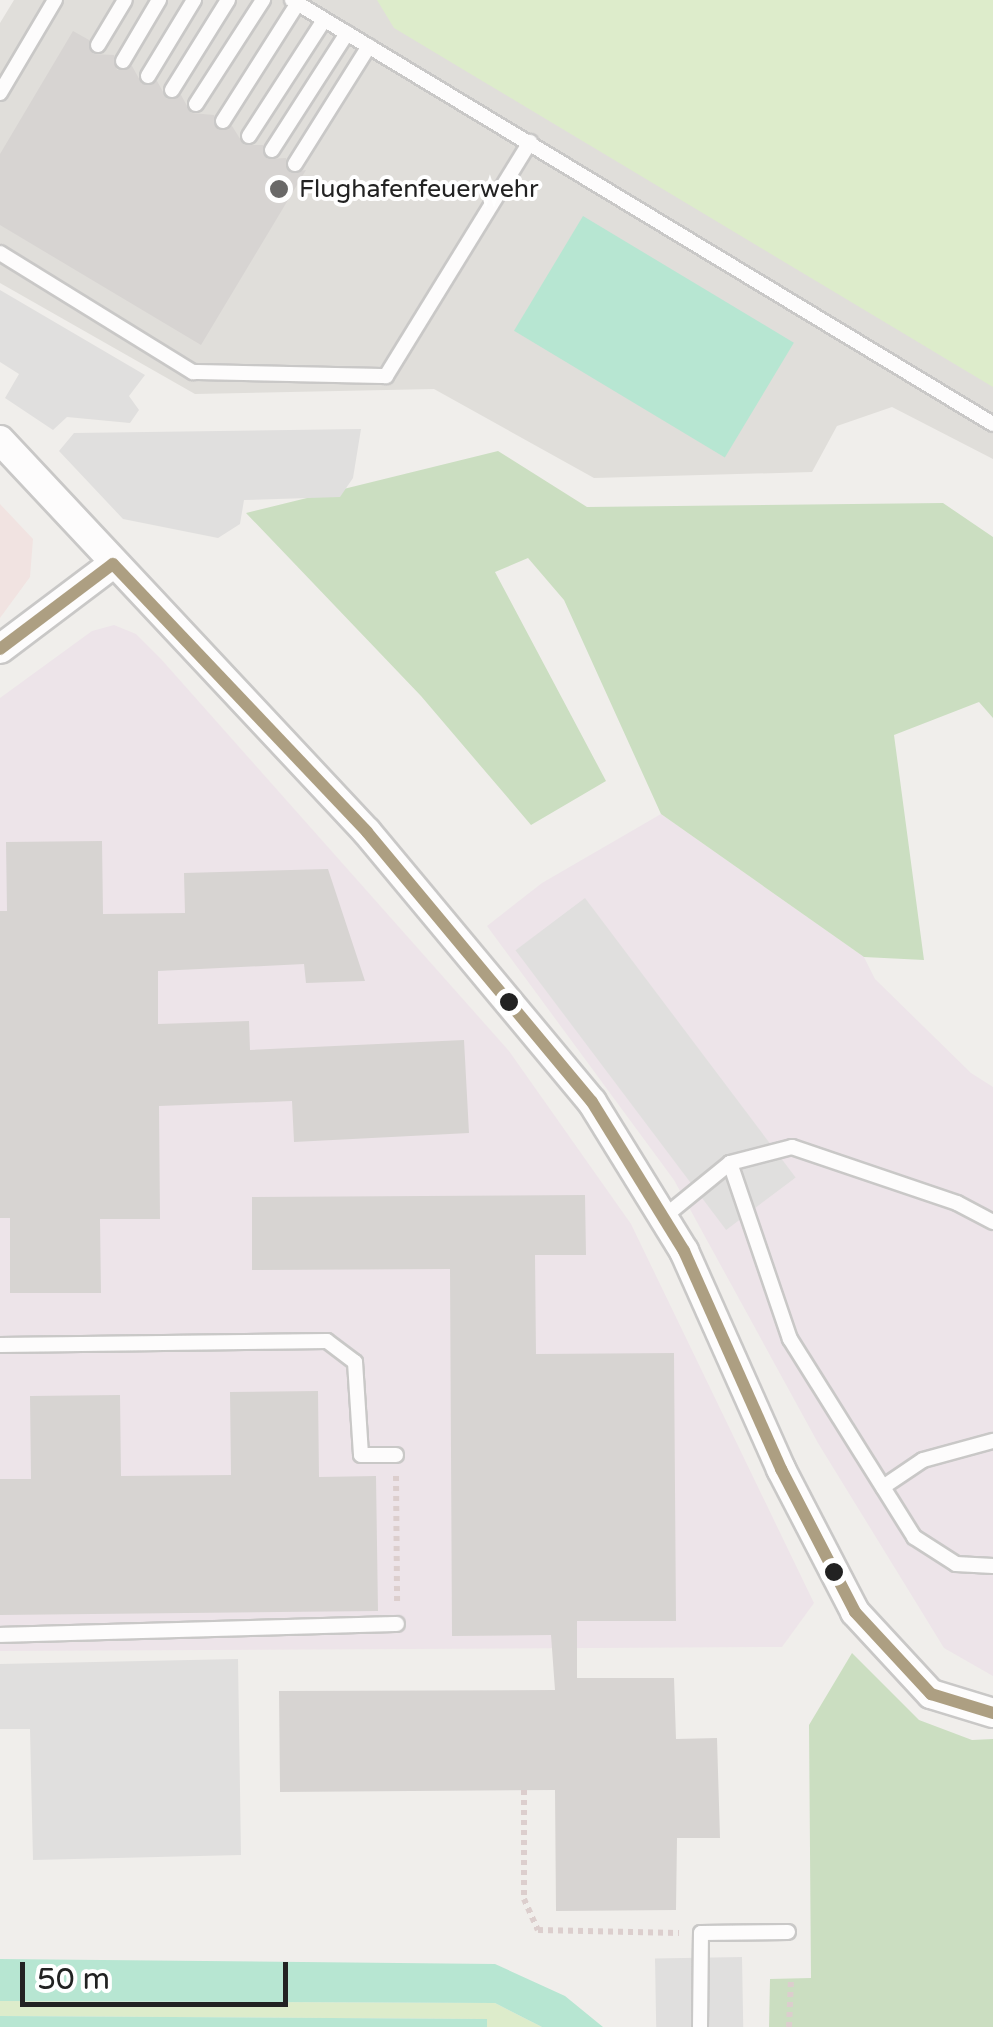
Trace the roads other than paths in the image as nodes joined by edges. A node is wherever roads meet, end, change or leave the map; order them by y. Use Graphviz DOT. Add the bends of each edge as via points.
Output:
graph roads {
  1 [pos="55,0"];
  2 [pos="125,0"];
  3 [pos="159,0"];
  4 [pos="194,0"];
  5 [pos="228,0"];
  6 [pos="262,0"];
  7 [pos="295,2"];
  8 [pos="324,20"];
  9 [pos="347,33"];
  10 [pos="98,46"];
  11 [pos="369,46"];
  12 [pos="122,60"];
  13 [pos="148,76"];
  14 [pos="172,90"];
  15 [pos="0,93"];
  16 [pos="196,104"];
  17 [pos="223,120"];
  18 [pos="248,136"];
  19 [pos="530,142"];
  20 [pos="272,150"];
  21 [pos="295,164"];
  22 [pos="0,253"];
  23 [pos="993,424"];
  24 [pos="0,440"];
  25 [pos="113,564"];
  26 [pos="0,649"];
  27 [pos="730,1163"];
  28 [pos="665,1216"];
  29 [pos="993,1222"];
  30 [pos="0,1345"];
  31 [pos="993,1442"];
  32 [pos="396,1455"];
  33 [pos="883,1487"];
  34 [pos="993,1566"];
  35 [pos="396,1624"];
  36 [pos="0,1635"];
  37 [pos="993,1713"];
  38 [pos="788,1932"];
  39 [pos="700,2027"];
  1 -- 15 [label="lane"];
  2 -- 10 [label="lane"];
  3 -- 12 [label="lane"];
  4 -- 13 [label="lane"];
  5 -- 14 [label="lane"];
  6 -- 16 [label="lane"];
  7 -- 8 [label="lane"];
  7 -- 17 [label="lane"];
  8 -- 9 [label="lane"];
  8 -- 18 [label="lane"];
  9 -- 11 [label="lane"];
  9 -- 20 [label="lane"];
  11 -- 19 [label="lane"];
  11 -- 21 [label="lane"];
  19 -- 22 [label="lane" via="386,376 193,372"];
  19 -- 23 [label="lane"];
  24 -- 25 [label="street"];
  25 -- 26 [label="street"];
  25 -- 28 [label="street" via="367,832 592,1102"];
  27 -- 28 [label="lane"];
  27 -- 29 [label="lane" via="792,1147 957,1203"];
  27 -- 33 [label="lane" via="790,1340"];
  28 -- 37 [label="street" via="855,1612 931,1694"];
  30 -- 32 [label="lane" via="327,1341 355,1362 361,1455"];
  31 -- 33 [label="lane" via="923,1460"];
  33 -- 34 [label="lane" via="914,1537 956,1564"];
  35 -- 36 [label="lane"];
  38 -- 39 [label="lane" via="700,1933"];
}
